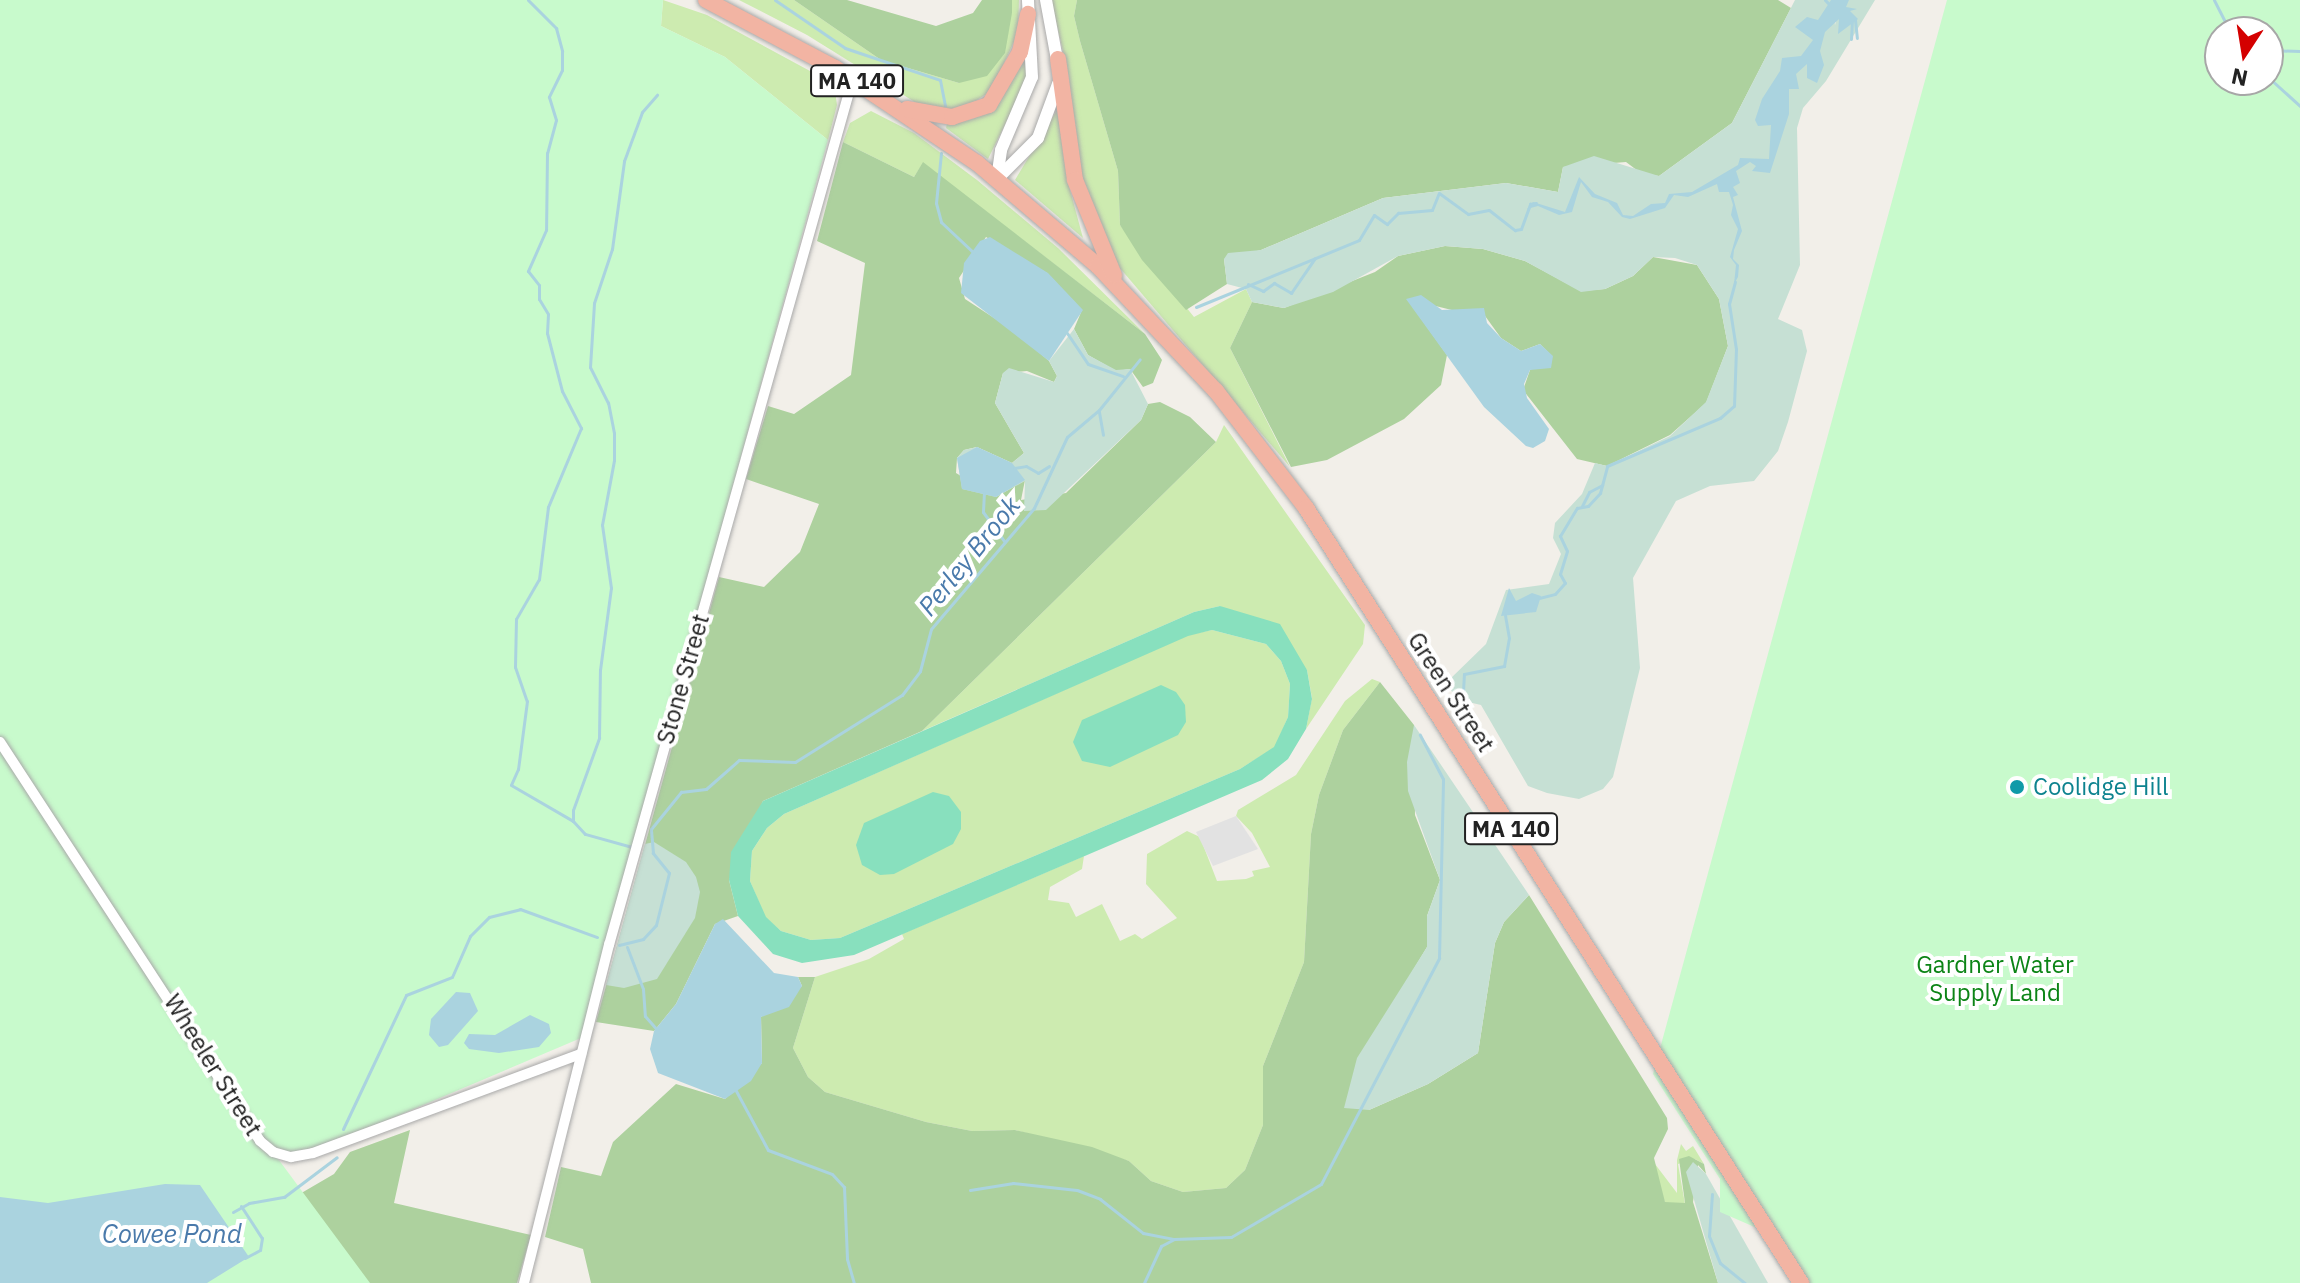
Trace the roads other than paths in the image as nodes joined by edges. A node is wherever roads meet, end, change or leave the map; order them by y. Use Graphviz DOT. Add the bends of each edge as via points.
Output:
graph roads {
  1 [pos="706,0"];
  2 [pos="1046,0"];
  3 [pos="1028,7"];
  4 [pos="1058,59"];
  5 [pos="853,78"];
  6 [pos="895,106"];
  7 [pos="997,179"];
  8 [pos="1123,290"];
  9 [pos="0,742"];
  10 [pos="581,1054"];
  11 [pos="524,1283"];
  12 [pos="1801,1283"];
  1 -- 5 [label="highway, MA 140"];
  2 -- 4 [label="street"];
  3 -- 6 [label="highway" via="1012,72 983,109 952,117"];
  3 -- 7 [label="street" via="1030,85 1001,150"];
  4 -- 7 [label="street" via="1058,87 1047,123 1034,145"];
  4 -- 8 [label="highway" via="1078,190"];
  5 -- 6 [label="highway, MA 140"];
  5 -- 10 [label="street, Stone Street"];
  6 -- 7 [label="highway, MA 140"];
  7 -- 8 [label="highway, Green Street / MA 140"];
  8 -- 12 [label="highway, Green Street / MA 140" via="1216,391 1306,508"];
  9 -- 10 [label="street, Wheeler Street" via="260,1141 273,1152 291,1157 313,1153"];
  10 -- 11 [label="street, Stone Street"];
}
